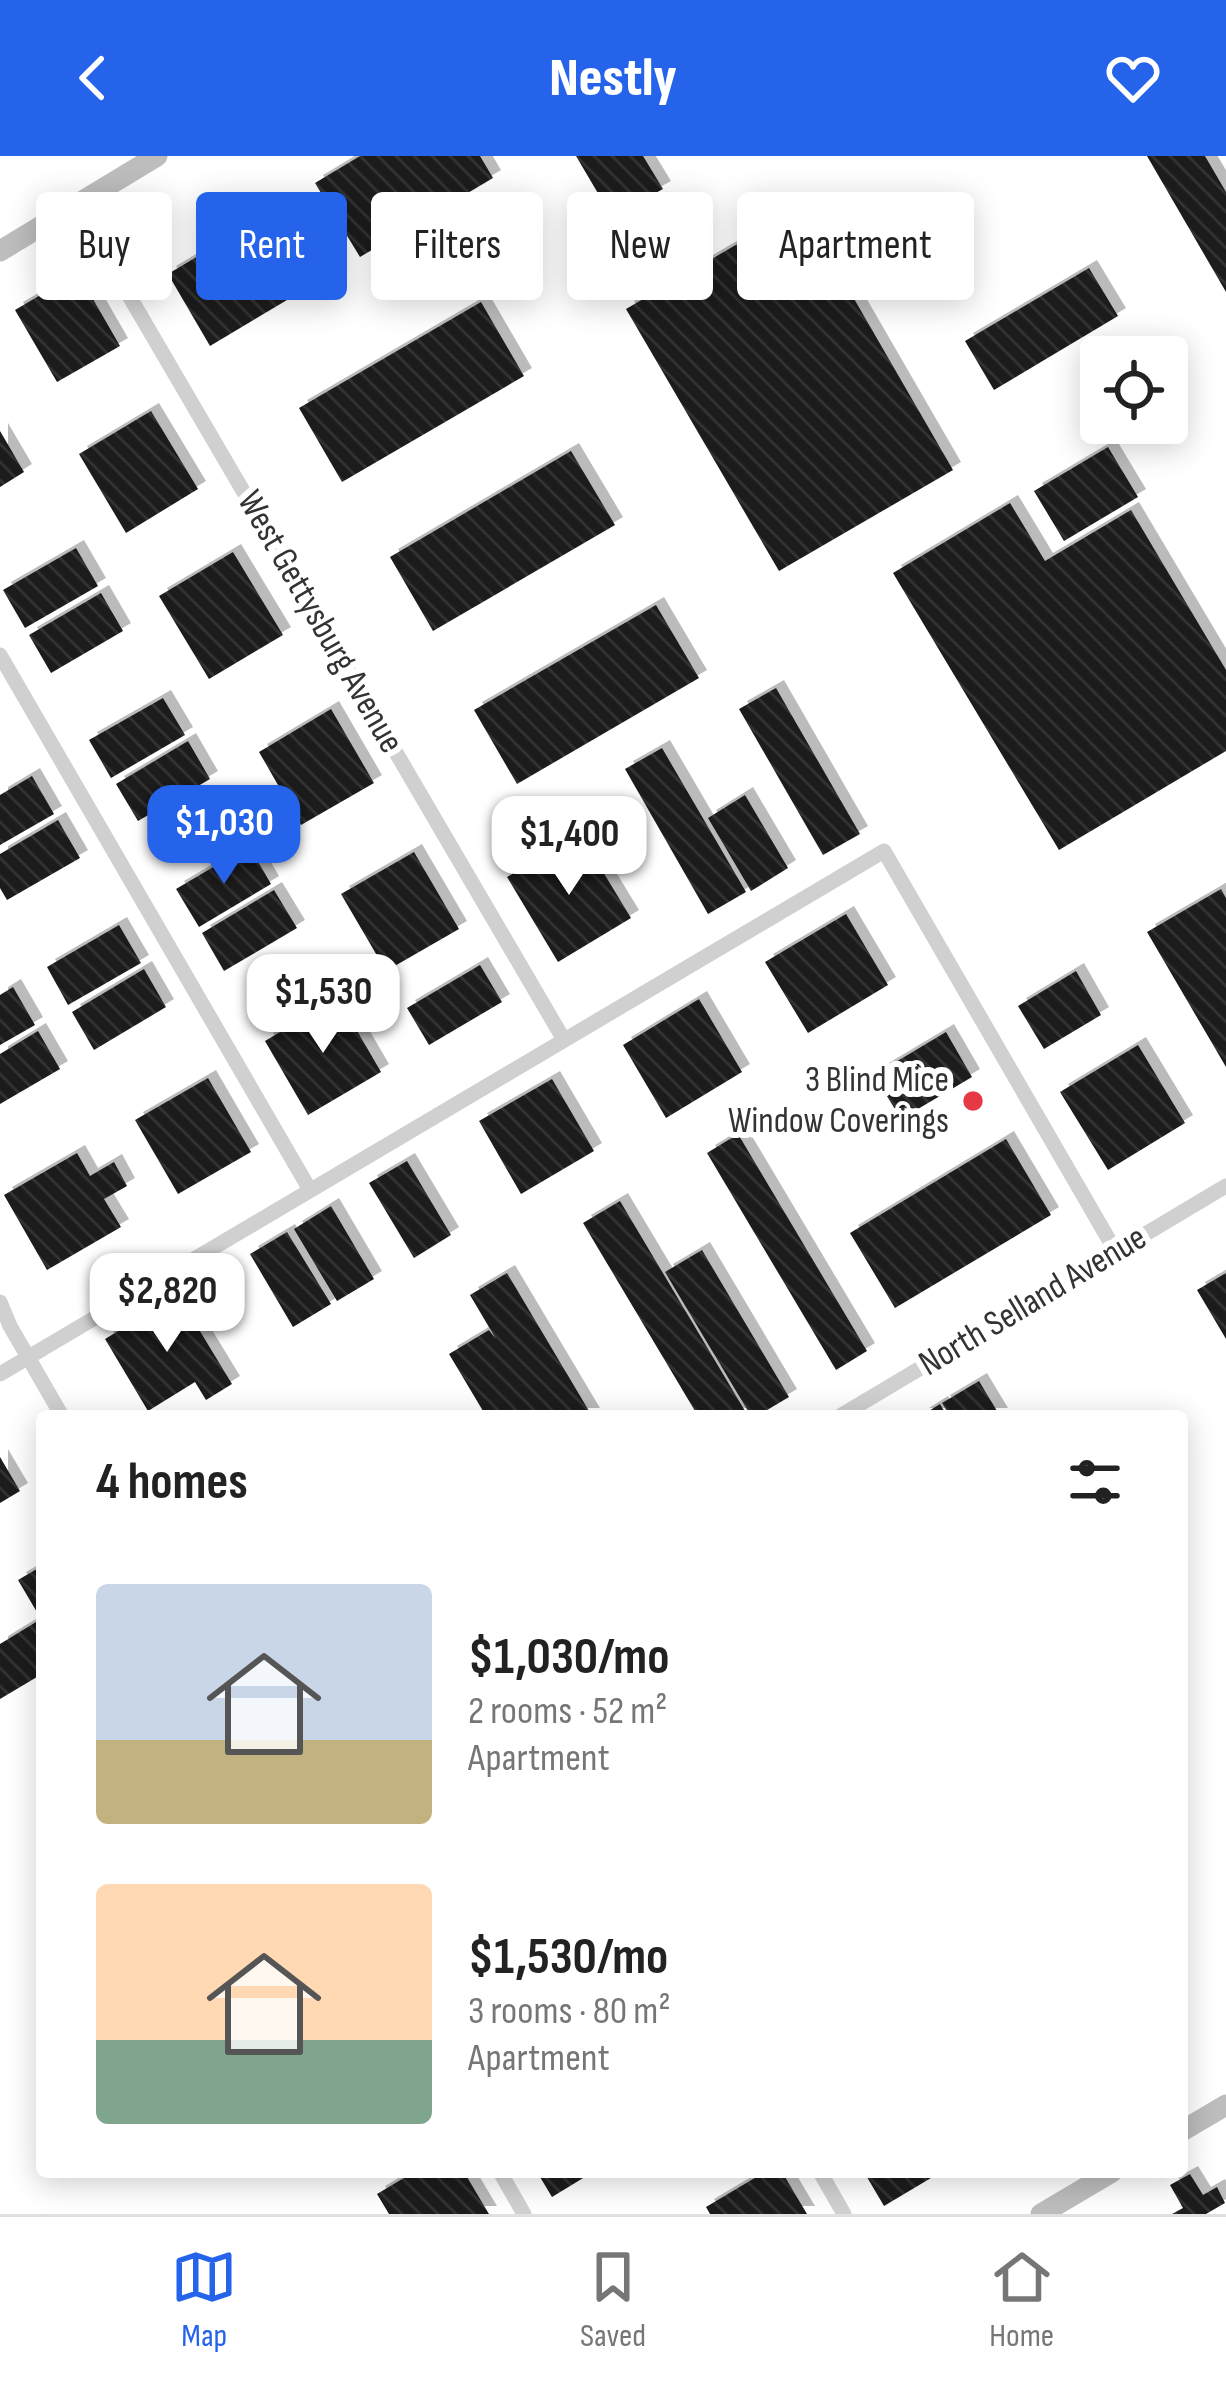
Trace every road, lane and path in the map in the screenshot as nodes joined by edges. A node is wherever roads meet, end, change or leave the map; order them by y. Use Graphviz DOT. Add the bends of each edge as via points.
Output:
graph roads {
  1 [pos="157,156"];
  2 [pos="97,192"];
  3 [pos="36,229"];
  4 [pos="0,251"];
  5 [pos="132,300"];
  6 [pos="0,655"];
  7 [pos="564,1040"];
  8 [pos="1226,1186"];
  9 [pos="310,1190"];
  10 [pos="1116,1252"];
  11 [pos="0,1302"];
  12 [pos="28,1357"];
  13 [pos="0,1374"];
  14 [pos="59,1410"];
  15 [pos="850,1410"];
  16 [pos="1224,2112"];
  17 [pos="1188,2128"];
  18 [pos="503,2178"];
  19 [pos="823,2178"];
  20 [pos="1102,2178"];
  21 [pos="524,2214"];
  22 [pos="844,2214"];
  23 [pos="1041,2214"];
  1 -- 2 [label="main road"];
  3 -- 4 [label="main road"];
  5 -- 7 [label="street, West Gettysburg Avenue"];
  6 -- 9 [label="street"];
  7 -- 9 [label="street"];
  7 -- 10 [label="street" via="884,851"];
  8 -- 10 [label="street, North Selland Avenue"];
  9 -- 12 [label="street"];
  10 -- 15 [label="street, North Selland Avenue"];
  11 -- 12 [label="street"];
  12 -- 13 [label="street"];
  12 -- 14 [label="street"];
  16 -- 17 [label="main road"];
  18 -- 21 [label="street"];
  19 -- 22 [label="street"];
  20 -- 23 [label="main road"];
}
